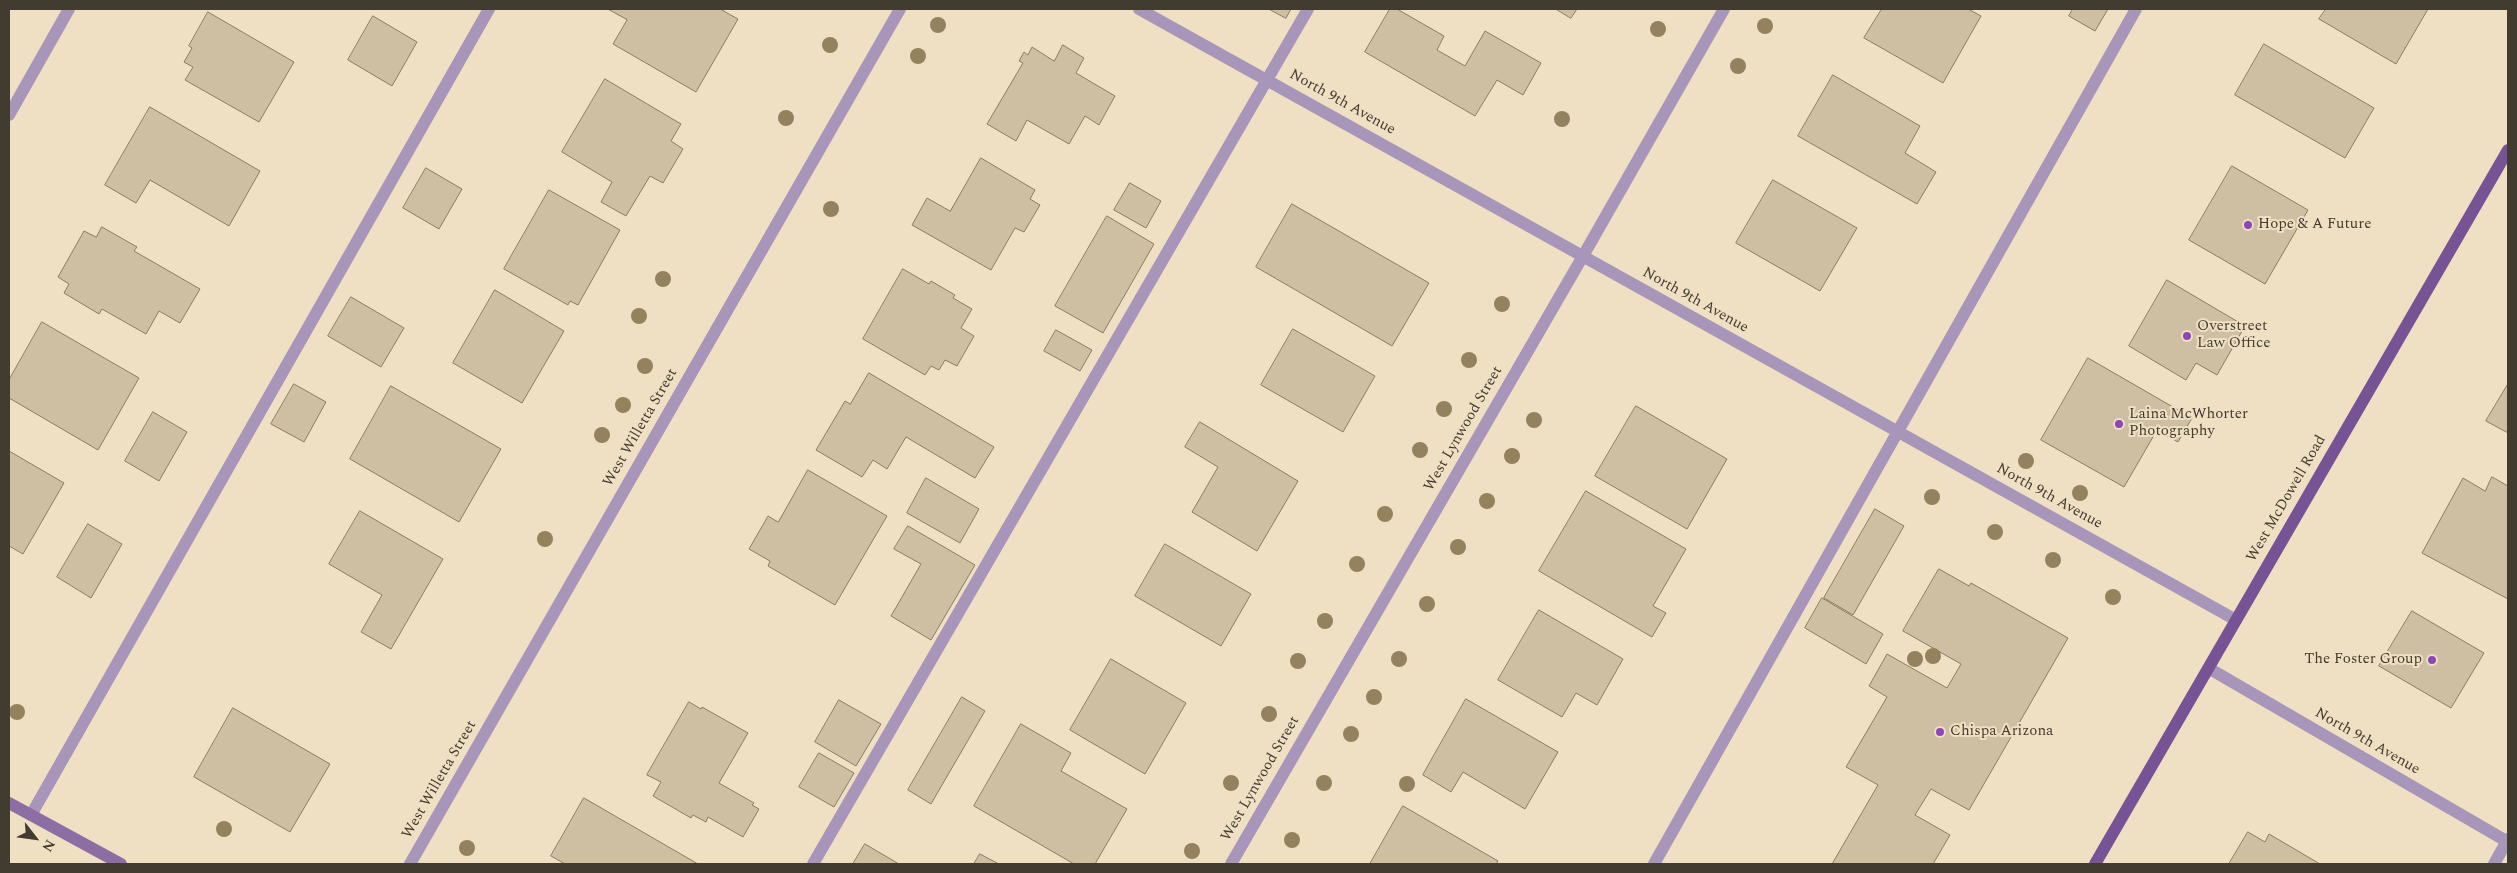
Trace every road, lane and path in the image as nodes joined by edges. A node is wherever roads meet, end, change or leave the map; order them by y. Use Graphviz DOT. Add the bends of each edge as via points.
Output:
graph roads {
  1 [pos="69,9"];
  2 [pos="489,9"];
  3 [pos="900,9"];
  4 [pos="1139,9"];
  5 [pos="1308,9"];
  6 [pos="1724,9"];
  7 [pos="2136,9"];
  8 [pos="1268,80"];
  9 [pos="9,114"];
  10 [pos="2508,150"];
  11 [pos="1583,256"];
  12 [pos="1896,432"];
  13 [pos="2236,620"];
  14 [pos="2210,669"];
  15 [pos="9,803"];
  16 [pos="31,815"];
  17 [pos="2508,841"];
  18 [pos="121,864"];
  19 [pos="410,864"];
  20 [pos="813,864"];
  21 [pos="1231,864"];
  22 [pos="1654,864"];
  23 [pos="2095,864"];
  24 [pos="2494,864"];
  1 -- 9 [label="street"];
  2 -- 16 [label="street"];
  3 -- 19 [label="street, West Willetta Street"];
  4 -- 8 [label="street, North 9th Avenue"];
  5 -- 8 [label="street"];
  6 -- 11 [label="street, West Lynwood Street"];
  7 -- 12 [label="street"];
  8 -- 11 [label="street, North 9th Avenue"];
  8 -- 20 [label="street"];
  10 -- 13 [label="main road, West McDowell Road"];
  11 -- 12 [label="street, North 9th Avenue"];
  11 -- 21 [label="street, West Lynwood Street"];
  12 -- 13 [label="street, North 9th Avenue"];
  12 -- 22 [label="street"];
  13 -- 14 [label="main road, West McDowell Road"];
  14 -- 17 [label="street, North 9th Avenue"];
  14 -- 23 [label="main road, West McDowell Road"];
  15 -- 16 [label="main road"];
  16 -- 18 [label="main road"];
  17 -- 24 [label="street"];
}
